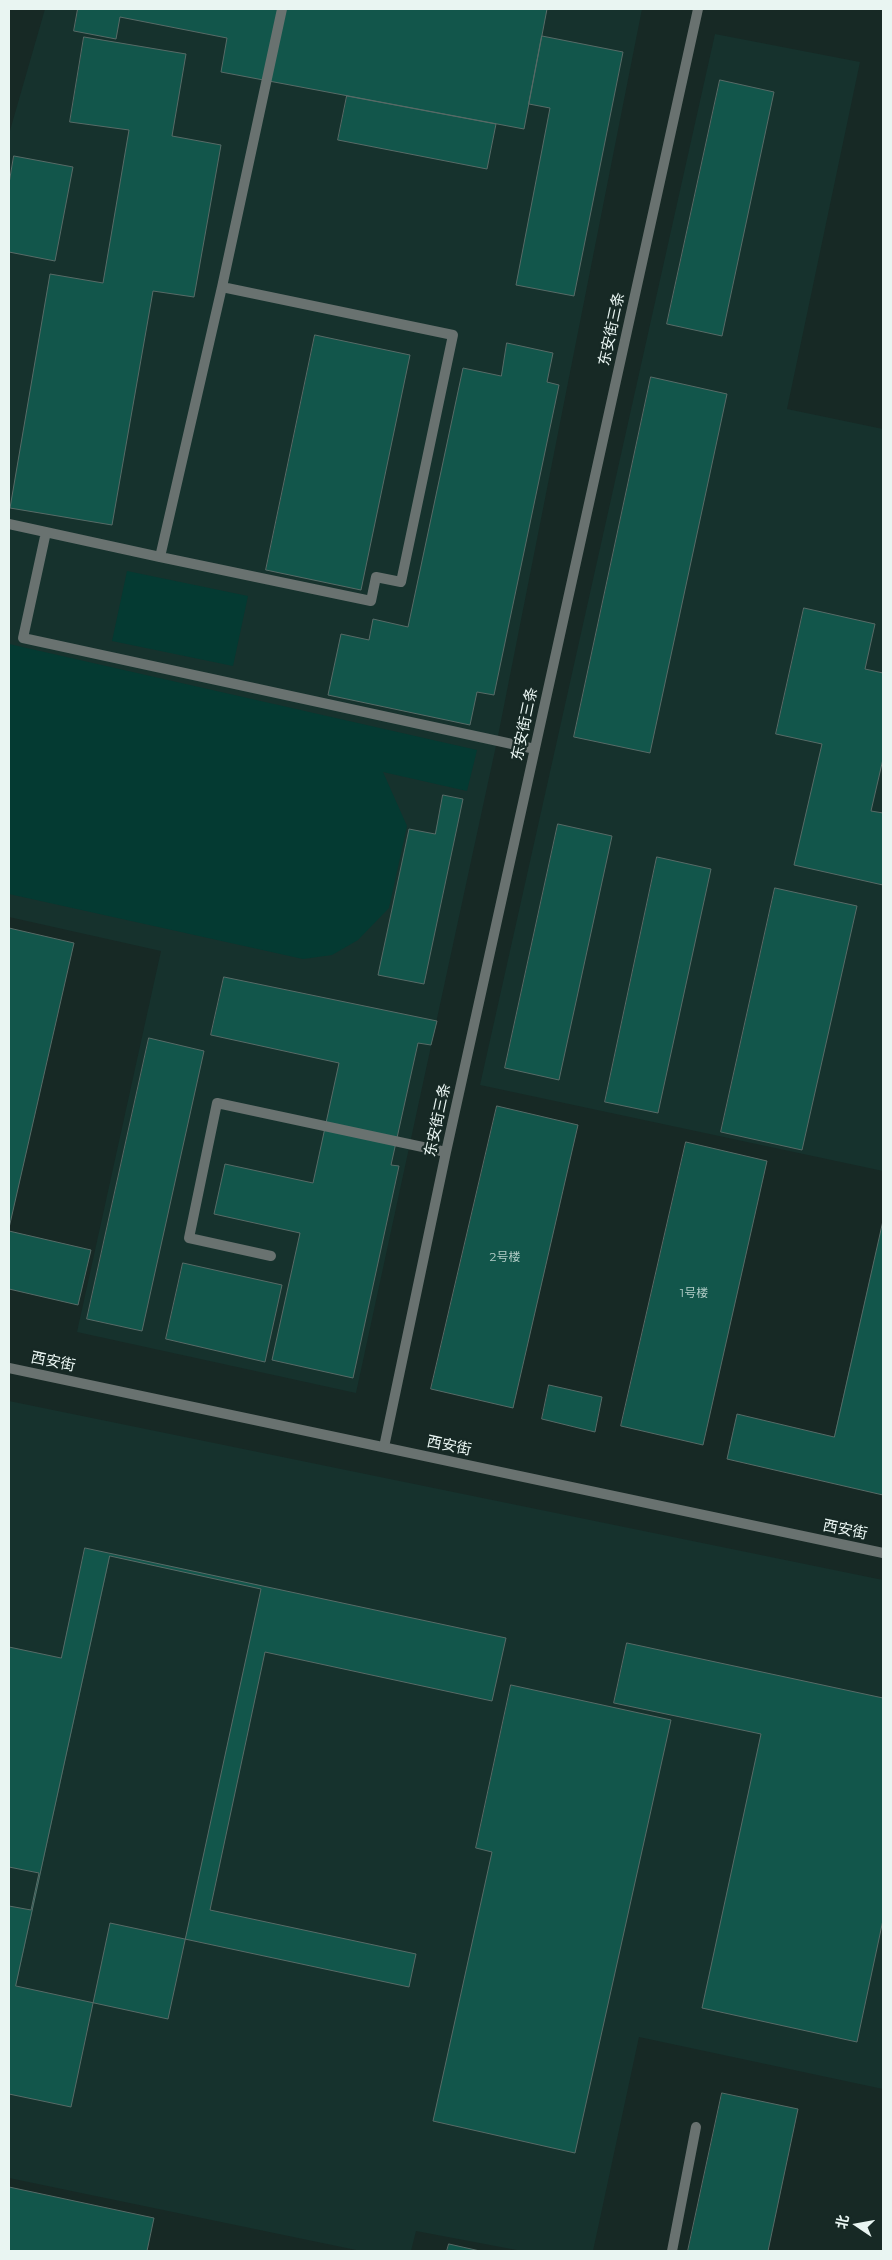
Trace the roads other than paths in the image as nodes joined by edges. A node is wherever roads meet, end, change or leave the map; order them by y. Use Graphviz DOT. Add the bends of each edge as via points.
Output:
graph roads {
  1 [pos="282,9"];
  2 [pos="698,9"];
  3 [pos="222,287"];
  4 [pos="9,524"];
  5 [pos="46,532"];
  6 [pos="160,557"];
  7 [pos="535,749"];
  8 [pos="446,1152"];
  9 [pos="271,1256"];
  10 [pos="9,1368"];
  11 [pos="384,1447"];
  12 [pos="883,1553"];
  13 [pos="696,2127"];
  14 [pos="672,2251"];
  1 -- 3 [label="street"];
  2 -- 7 [label="street, 东安街三条"];
  3 -- 6 [label="street"];
  3 -- 6 [label="street" via="453,335 401,582 376,577 371,601"];
  4 -- 5 [label="street"];
  5 -- 6 [label="street"];
  5 -- 7 [label="street" via="23,638"];
  7 -- 8 [label="street, 东安街三条"];
  8 -- 9 [label="street" via="217,1103 189,1238"];
  8 -- 11 [label="street, 东安街三条"];
  10 -- 11 [label="street, 西安街"];
  11 -- 12 [label="street, 西安街"];
  13 -- 14 [label="street"];
}
